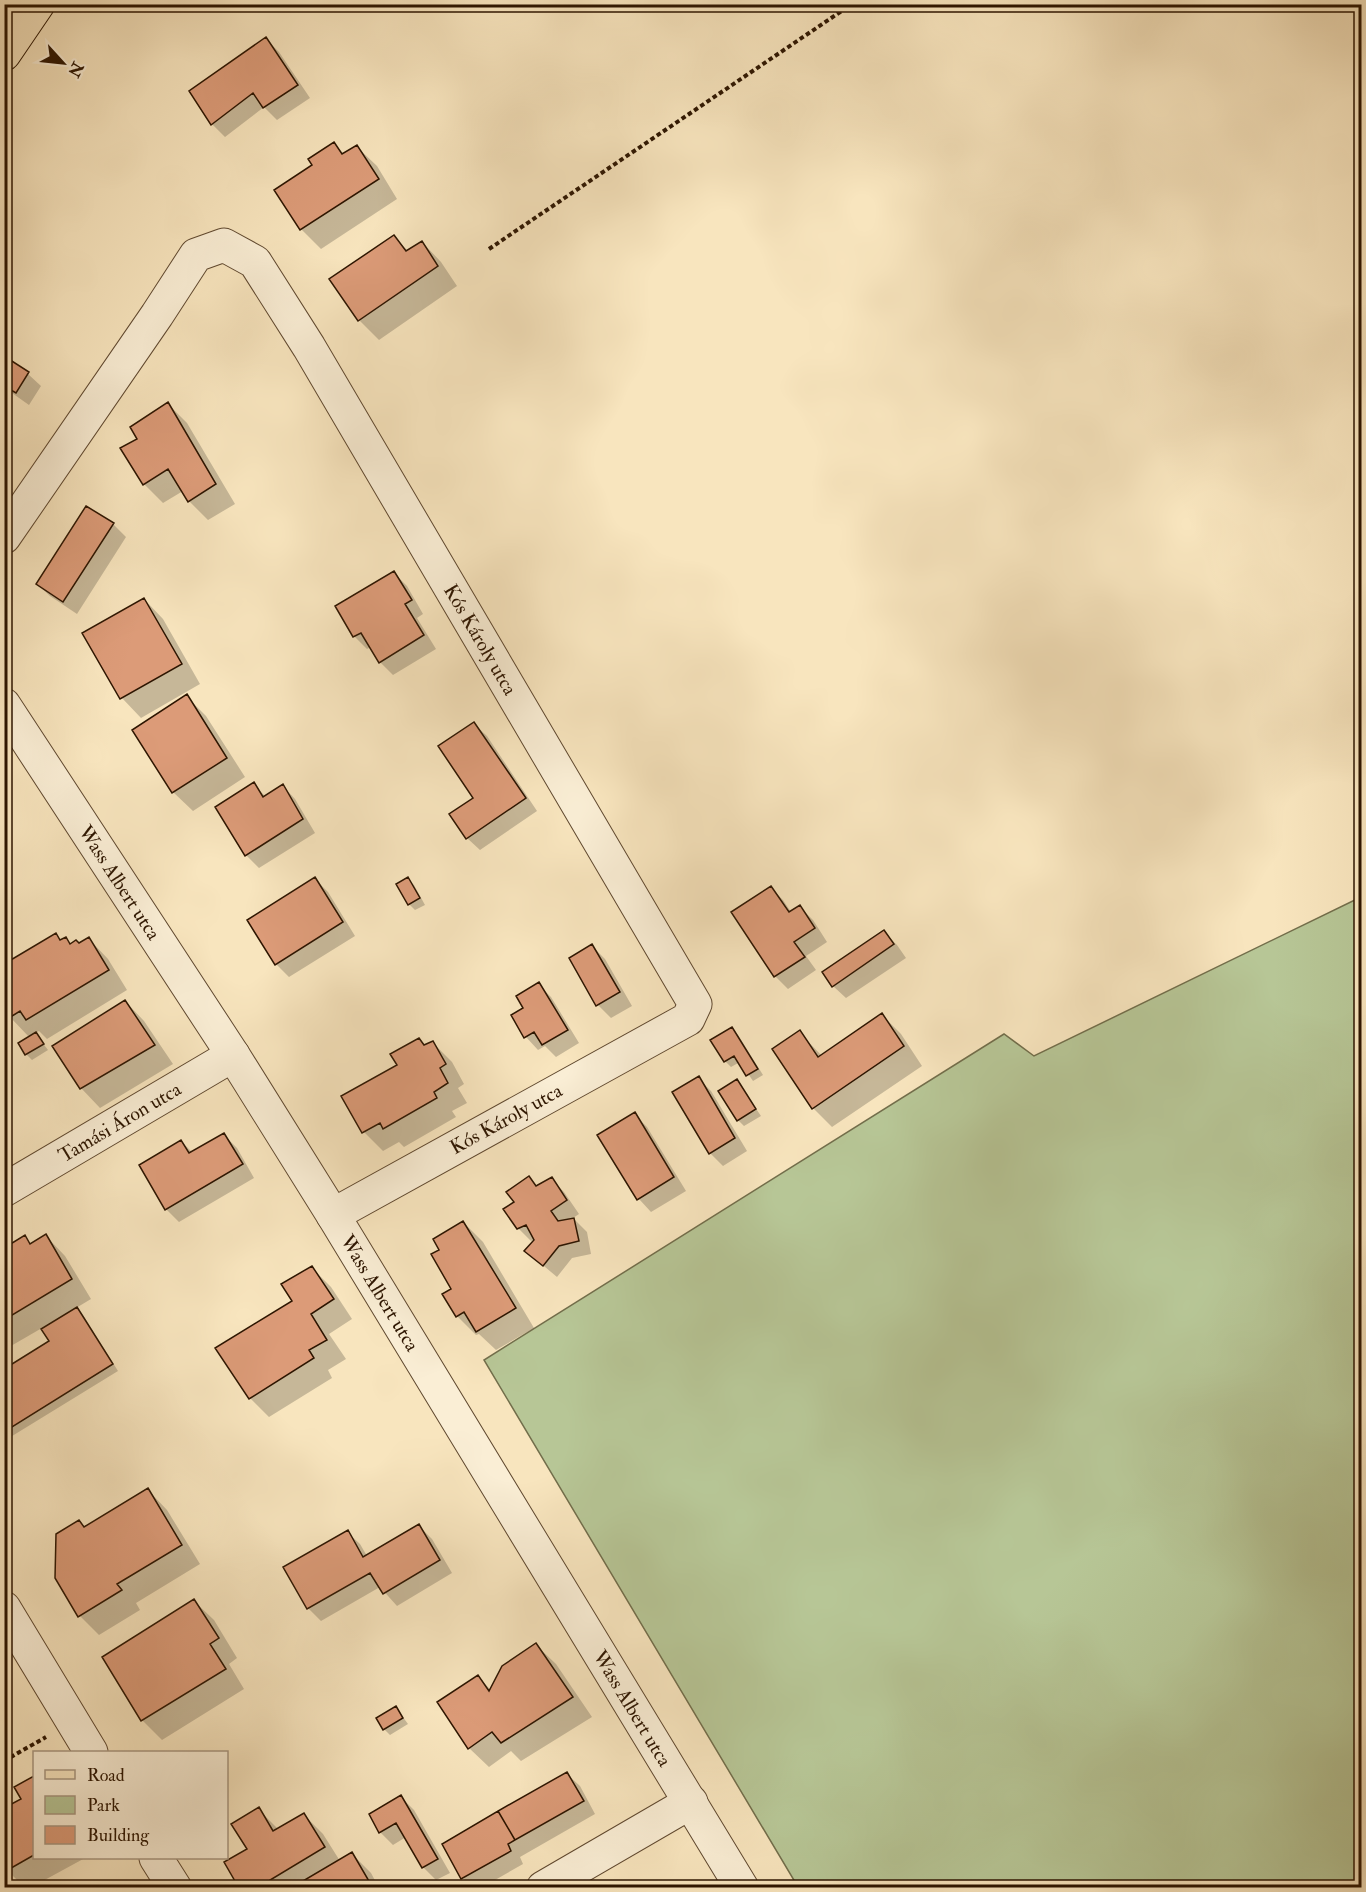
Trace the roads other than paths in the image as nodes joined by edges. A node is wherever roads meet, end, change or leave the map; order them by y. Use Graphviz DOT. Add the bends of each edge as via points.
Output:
graph roads {
  1 [pos="32,6"];
  2 [pos="4,54"];
  3 [pos="4,537"];
  4 [pos="4,705"];
  5 [pos="233,1055"];
  6 [pos="4,1190"];
  7 [pos="333,1215"];
  8 [pos="4,1608"];
  9 [pos="90,1751"];
  10 [pos="690,1802"];
  11 [pos="157,1859"];
  12 [pos="175,1887"];
  13 [pos="543,1887"];
  14 [pos="742,1887"];
  1 -- 2 [label="main road"];
  3 -- 7 [label="street, Kós Károly utca" via="196,255 224,245 255,262 309,347 695,1004 688,1019"];
  4 -- 5 [label="street, Wass Albert utca"];
  5 -- 6 [label="street, Tamási Áron utca"];
  5 -- 7 [label="street, Wass Albert utca"];
  7 -- 10 [label="street, Wass Albert utca"];
  8 -- 9 [label="street"];
  10 -- 13 [label="street"];
  10 -- 14 [label="street, Wass Albert utca"];
  11 -- 12 [label="street"];
}
